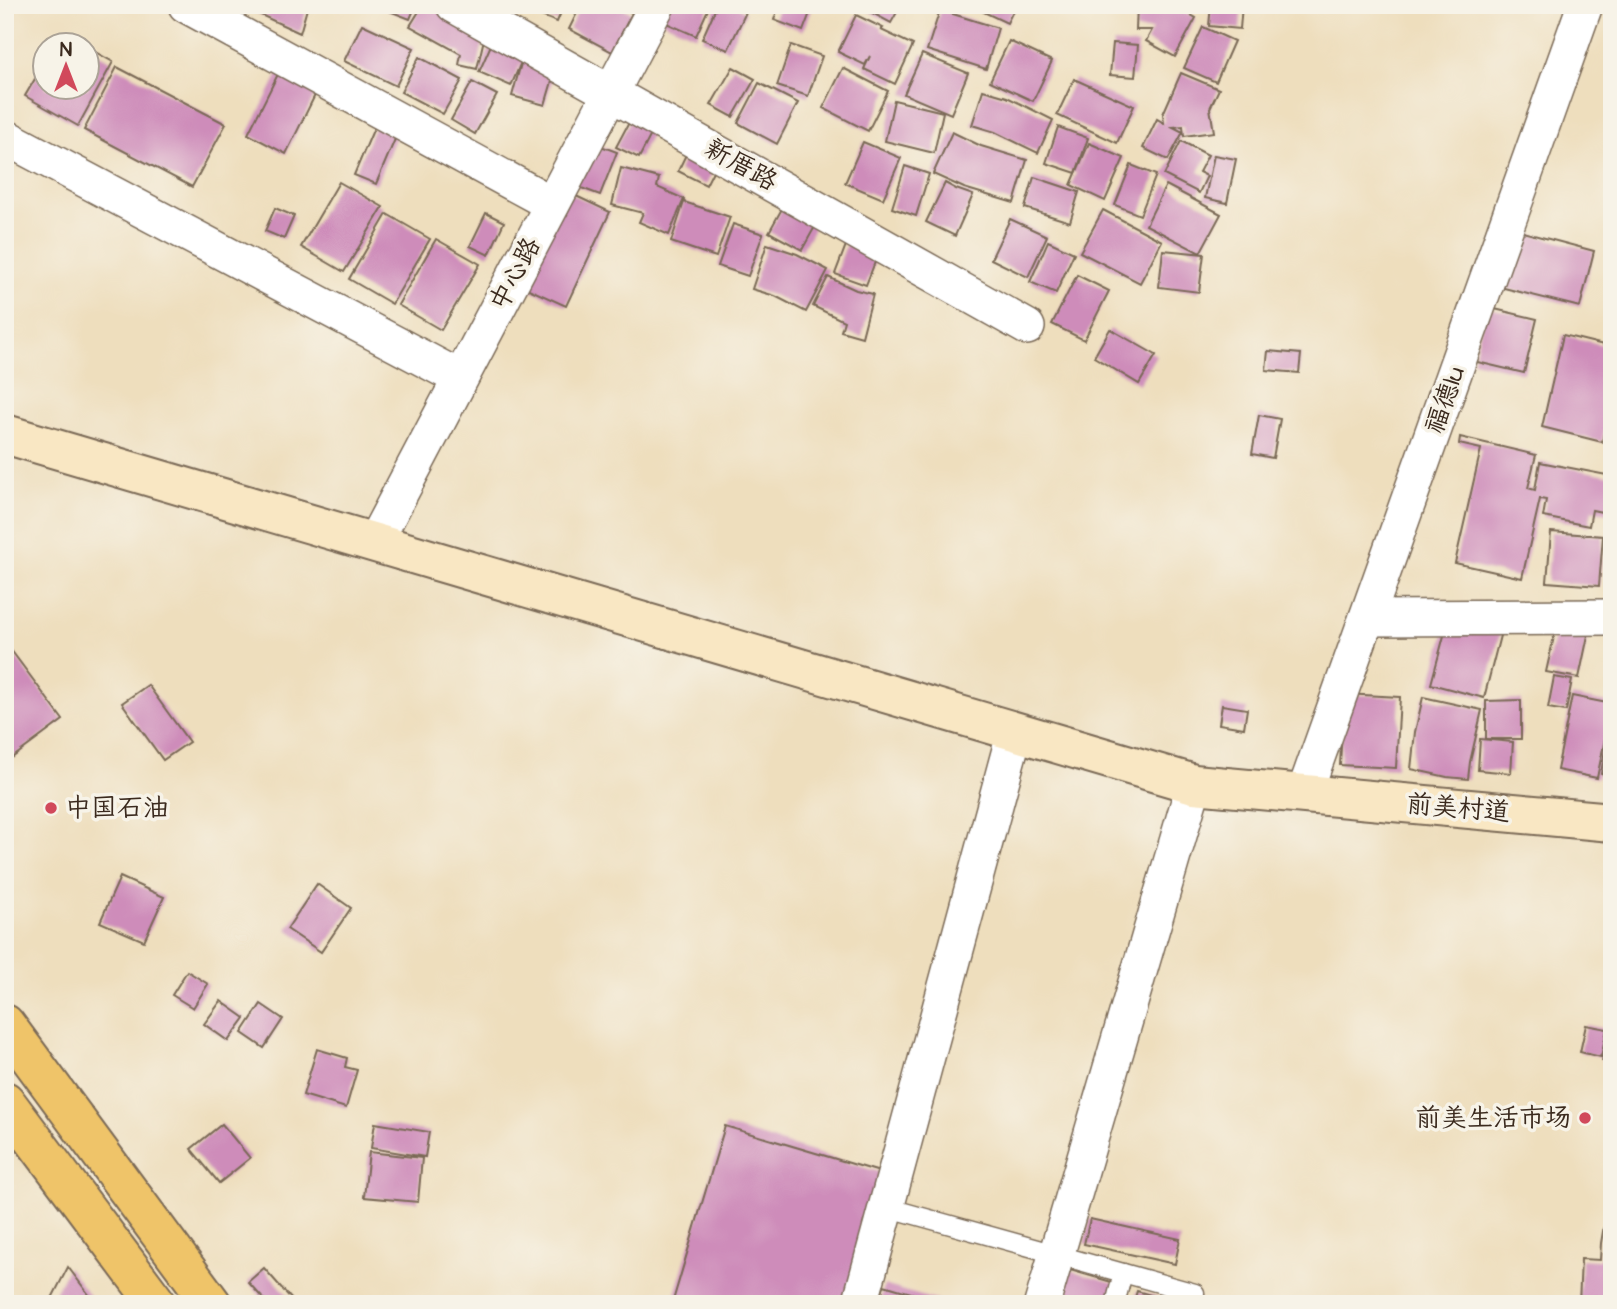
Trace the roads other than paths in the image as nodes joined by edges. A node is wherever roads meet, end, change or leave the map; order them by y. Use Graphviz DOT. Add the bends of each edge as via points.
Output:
graph roads {
  1 [pos="186,5"];
  2 [pos="454,5"];
  3 [pos="657,5"];
  4 [pos="1585,5"];
  5 [pos="610,92"];
  6 [pos="5,137"];
  7 [pos="552,204"];
  8 [pos="1027,327"];
  9 [pos="460,378"];
  10 [pos="5,434"];
  11 [pos="374,542"];
  12 [pos="1612,617"];
  13 [pos="1367,618"];
  14 [pos="1015,731"];
  15 [pos="1194,784"];
  16 [pos="1304,794"];
  17 [pos="1612,822"];
  18 [pos="5,1024"];
  19 [pos="5,1101"];
  20 [pos="886,1208"];
  21 [pos="1057,1255"];
  22 [pos="1123,1273"];
  23 [pos="157,1304"];
  24 [pos="212,1304"];
  25 [pos="860,1304"];
  26 [pos="1042,1304"];
  27 [pos="1115,1304"];
  28 [pos="1192,1304"];
  1 -- 7 [label="street"];
  2 -- 5 [label="street, 新厝路"];
  3 -- 5 [label="street, 中心路"];
  4 -- 13 [label="street, 福德lu"];
  5 -- 7 [label="street, 中心路"];
  5 -- 8 [label="street, 新厝路"];
  6 -- 9 [label="street"];
  7 -- 9 [label="street, 中心路"];
  9 -- 11 [label="street, 中心路"];
  10 -- 11 [label="street, 前美村道"];
  11 -- 14 [label="street, 前美村道"];
  12 -- 13 [label="street"];
  13 -- 16 [label="street, 福德lu"];
  14 -- 15 [label="street, 前美村道"];
  14 -- 20 [label="street"];
  15 -- 16 [label="street, 前美村道"];
  15 -- 21 [label="street"];
  16 -- 17 [label="street, 前美村道"];
  18 -- 24 [label="main road"];
  19 -- 23 [label="main road"];
  20 -- 21 [label="lane"];
  20 -- 25 [label="street"];
  21 -- 22 [label="lane"];
  21 -- 26 [label="street"];
  22 -- 27 [label="lane"];
  22 -- 28 [label="lane" via="1195,1293"];
}
